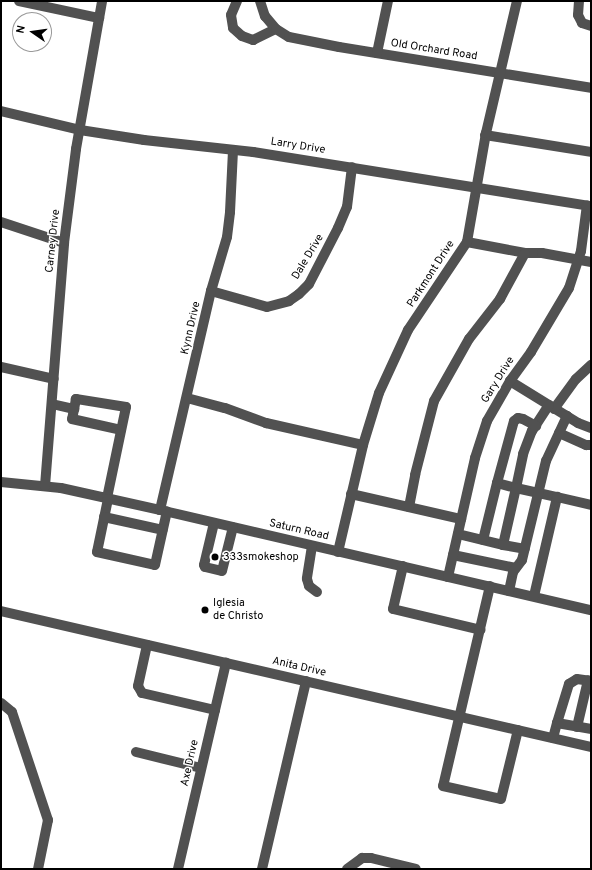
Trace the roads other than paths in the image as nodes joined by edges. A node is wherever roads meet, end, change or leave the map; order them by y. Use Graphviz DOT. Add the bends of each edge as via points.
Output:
graph roads {
  1 [pos="20,1"];
  2 [pos="102,1"];
  3 [pos="237,1"];
  4 [pos="260,1"];
  5 [pos="388,1"];
  6 [pos="517,1"];
  7 [pos="579,1"];
  8 [pos="99,18"];
  9 [pos="591,26"];
  10 [pos="276,28"];
  11 [pos="377,53"];
  12 [pos="501,73"];
  13 [pos="591,88"];
  14 [pos="1,111"];
  15 [pos="80,130"];
  16 [pos="485,135"];
  17 [pos="233,151"];
  18 [pos="591,152"];
  19 [pos="352,166"];
  20 [pos="477,187"];
  21 [pos="589,205"];
  22 [pos="1,222"];
  23 [pos="467,242"];
  24 [pos="64,243"];
  25 [pos="525,253"];
  26 [pos="578,260"];
  27 [pos="591,262"];
  28 [pos="211,291"];
  29 [pos="591,365"];
  30 [pos="1,367"];
  31 [pos="54,379"];
  32 [pos="510,381"];
  33 [pos="187,398"];
  34 [pos="52,404"];
  35 [pos="552,407"];
  36 [pos="74,409"];
  37 [pos="567,416"];
  38 [pos="536,426"];
  39 [pos="591,428"];
  40 [pos="121,430"];
  41 [pos="559,433"];
  42 [pos="363,445"];
  43 [pos="591,445"];
  44 [pos="1,482"];
  45 [pos="496,483"];
  46 [pos="45,486"];
  47 [pos="516,488"];
  48 [pos="538,493"];
  49 [pos="352,494"];
  50 [pos="557,497"];
  51 [pos="108,498"];
  52 [pos="591,505"];
  53 [pos="409,507"];
  54 [pos="164,511"];
  55 [pos="104,517"];
  56 [pos="461,519"];
  57 [pos="214,523"];
  58 [pos="233,527"];
  59 [pos="163,530"];
  60 [pos="211,534"];
  61 [pos="458,534"];
  62 [pos="230,539"];
  63 [pos="483,540"];
  64 [pos="503,545"];
  65 [pos="312,546"];
  66 [pos="525,549"];
  67 [pos="338,552"];
  68 [pos="453,555"];
  69 [pos="403,566"];
  70 [pos="516,568"];
  71 [pos="448,577"];
  72 [pos="490,586"];
  73 [pos="509,590"];
  74 [pos="317,592"];
  75 [pos="534,596"];
  76 [pos="591,610"];
  77 [pos="1,611"];
  78 [pos="481,630"];
  79 [pos="147,645"];
  80 [pos="226,662"];
  81 [pos="306,681"];
  82 [pos="589,681"];
  83 [pos="1,703"];
  84 [pos="215,710"];
  85 [pos="460,717"];
  86 [pos="558,723"];
  87 [pos="577,727"];
  88 [pos="591,729"];
  89 [pos="518,730"];
  90 [pos="553,738"];
  91 [pos="591,747"];
  92 [pos="136,752"];
  93 [pos="201,768"];
  94 [pos="38,869"];
  95 [pos="178,869"];
  96 [pos="262,869"];
  97 [pos="347,869"];
  98 [pos="416,869"];
  1 -- 8 [label="street"];
  2 -- 8 [label="street, Carney Drive"];
  3 -- 10 [label="street" via="231,15 233,28 242,36 253,40"];
  4 -- 10 [label="street, Old Orchard Road" via="264,16"];
  5 -- 11 [label="street"];
  6 -- 12 [label="street, Parkmont Drive"];
  7 -- 9 [label="street" via="578,15 582,23"];
  8 -- 15 [label="street, Carney Drive"];
  10 -- 11 [label="street, Old Orchard Road" via="289,37"];
  11 -- 12 [label="street, Old Orchard Road"];
  12 -- 13 [label="street, Old Orchard Road"];
  12 -- 16 [label="street, Parkmont Drive"];
  14 -- 15 [label="street, Larry Drive"];
  15 -- 17 [label="street, Larry Drive"];
  15 -- 24 [label="street, Carney Drive"];
  16 -- 18 [label="street"];
  16 -- 20 [label="street, Parkmont Drive"];
  17 -- 19 [label="street, Larry Drive"];
  17 -- 28 [label="street, Kynn Drive" via="227,237"];
  19 -- 20 [label="street, Larry Drive"];
  19 -- 28 [label="street, Dale Drive" via="347,207 309,284 299,294 289,301 267,307"];
  20 -- 21 [label="street, Larry Drive"];
  20 -- 23 [label="street, Parkmont Drive"];
  21 -- 26 [label="street, Gary Drive"];
  22 -- 24 [label="street"];
  23 -- 25 [label="street"];
  23 -- 42 [label="street, Parkmont Drive" via="408,330 379,393"];
  24 -- 31 [label="street, Carney Drive"];
  25 -- 26 [label="street" via="542,253"];
  25 -- 53 [label="street" via="500,299 470,339 434,401 414,475"];
  26 -- 27 [label="street"];
  26 -- 32 [label="street, Gary Drive" via="569,288 531,352"];
  28 -- 33 [label="street, Kynn Drive"];
  29 -- 35 [label="street"];
  30 -- 31 [label="street"];
  31 -- 34 [label="street, Carney Drive"];
  32 -- 35 [label="street"];
  32 -- 56 [label="street, Gary Drive" via="487,421 475,458"];
  33 -- 42 [label="street" via="266,423"];
  33 -- 54 [label="street, Kynn Drive"];
  34 -- 36 [label="street"];
  34 -- 46 [label="street, Carney Drive"];
  35 -- 37 [label="street"];
  35 -- 38 [label="street"];
  36 -- 40 [label="street" via="72,419"];
  36 -- 40 [label="street" via="76,399 126,407"];
  37 -- 39 [label="street"];
  37 -- 41 [label="street"];
  38 -- 45 [label="street" via="523,419 518,418 514,421"];
  38 -- 47 [label="street" via="523,454"];
  40 -- 51 [label="street"];
  41 -- 43 [label="street"];
  41 -- 48 [label="street" via="546,460"];
  42 -- 49 [label="street, Parkmont Drive"];
  44 -- 46 [label="street, Saturn Road"];
  45 -- 47 [label="street"];
  45 -- 63 [label="street"];
  46 -- 51 [label="street, Saturn Road"];
  47 -- 48 [label="street"];
  47 -- 64 [label="street"];
  48 -- 50 [label="street"];
  48 -- 66 [label="street"];
  49 -- 53 [label="street"];
  49 -- 67 [label="street, Parkmont Drive"];
  50 -- 52 [label="street"];
  50 -- 75 [label="street"];
  51 -- 54 [label="street, Saturn Road"];
  51 -- 55 [label="street"];
  53 -- 56 [label="street"];
  54 -- 57 [label="street, Saturn Road"];
  54 -- 59 [label="street, Kynn Drive"];
  55 -- 59 [label="street"];
  55 -- 59 [label="street, Kynn Drive" via="97,552 155,565"];
  56 -- 61 [label="street, Gary Drive"];
  57 -- 58 [label="street, Saturn Road"];
  57 -- 60 [label="street"];
  58 -- 62 [label="street"];
  58 -- 65 [label="street, Saturn Road"];
  60 -- 62 [label="street"];
  60 -- 62 [label="street" via="205,567 222,571"];
  61 -- 63 [label="street"];
  61 -- 68 [label="street, Gary Drive"];
  63 -- 64 [label="street"];
  64 -- 66 [label="street"];
  65 -- 67 [label="street, Saturn Road"];
  65 -- 74 [label="street" via="307,579 309,586"];
  66 -- 70 [label="street"];
  67 -- 69 [label="street, Saturn Road"];
  68 -- 70 [label="street"];
  68 -- 71 [label="street, Gary Drive"];
  69 -- 71 [label="street, Saturn Road"];
  69 -- 78 [label="street" via="394,609"];
  70 -- 73 [label="street"];
  71 -- 72 [label="street, Saturn Road"];
  72 -- 73 [label="street, Saturn Road"];
  72 -- 78 [label="street"];
  73 -- 75 [label="street, Saturn Road"];
  75 -- 76 [label="street, Saturn Road"];
  77 -- 79 [label="street, Anita Drive"];
  78 -- 85 [label="street"];
  79 -- 80 [label="street, Anita Drive"];
  79 -- 84 [label="street" via="138,686 142,693"];
  80 -- 81 [label="street, Anita Drive"];
  80 -- 84 [label="street, Axe Drive"];
  81 -- 85 [label="street, Anita Drive"];
  81 -- 96 [label="street"];
  82 -- 86 [label="street" via="577,679 569,684"];
  82 -- 87 [label="street"];
  83 -- 94 [label="street" via="12,712 48,820"];
  84 -- 93 [label="street, Axe Drive"];
  85 -- 89 [label="street, Anita Drive"];
  85 -- 89 [label="street" via="443,786 499,800"];
  86 -- 87 [label="street"];
  86 -- 90 [label="street"];
  87 -- 88 [label="street"];
  89 -- 90 [label="street, Anita Drive"];
  90 -- 91 [label="street, Anita Drive"];
  92 -- 93 [label="street"];
  93 -- 95 [label="street, Axe Drive"];
  97 -- 98 [label="street" via="362,858"];
}
